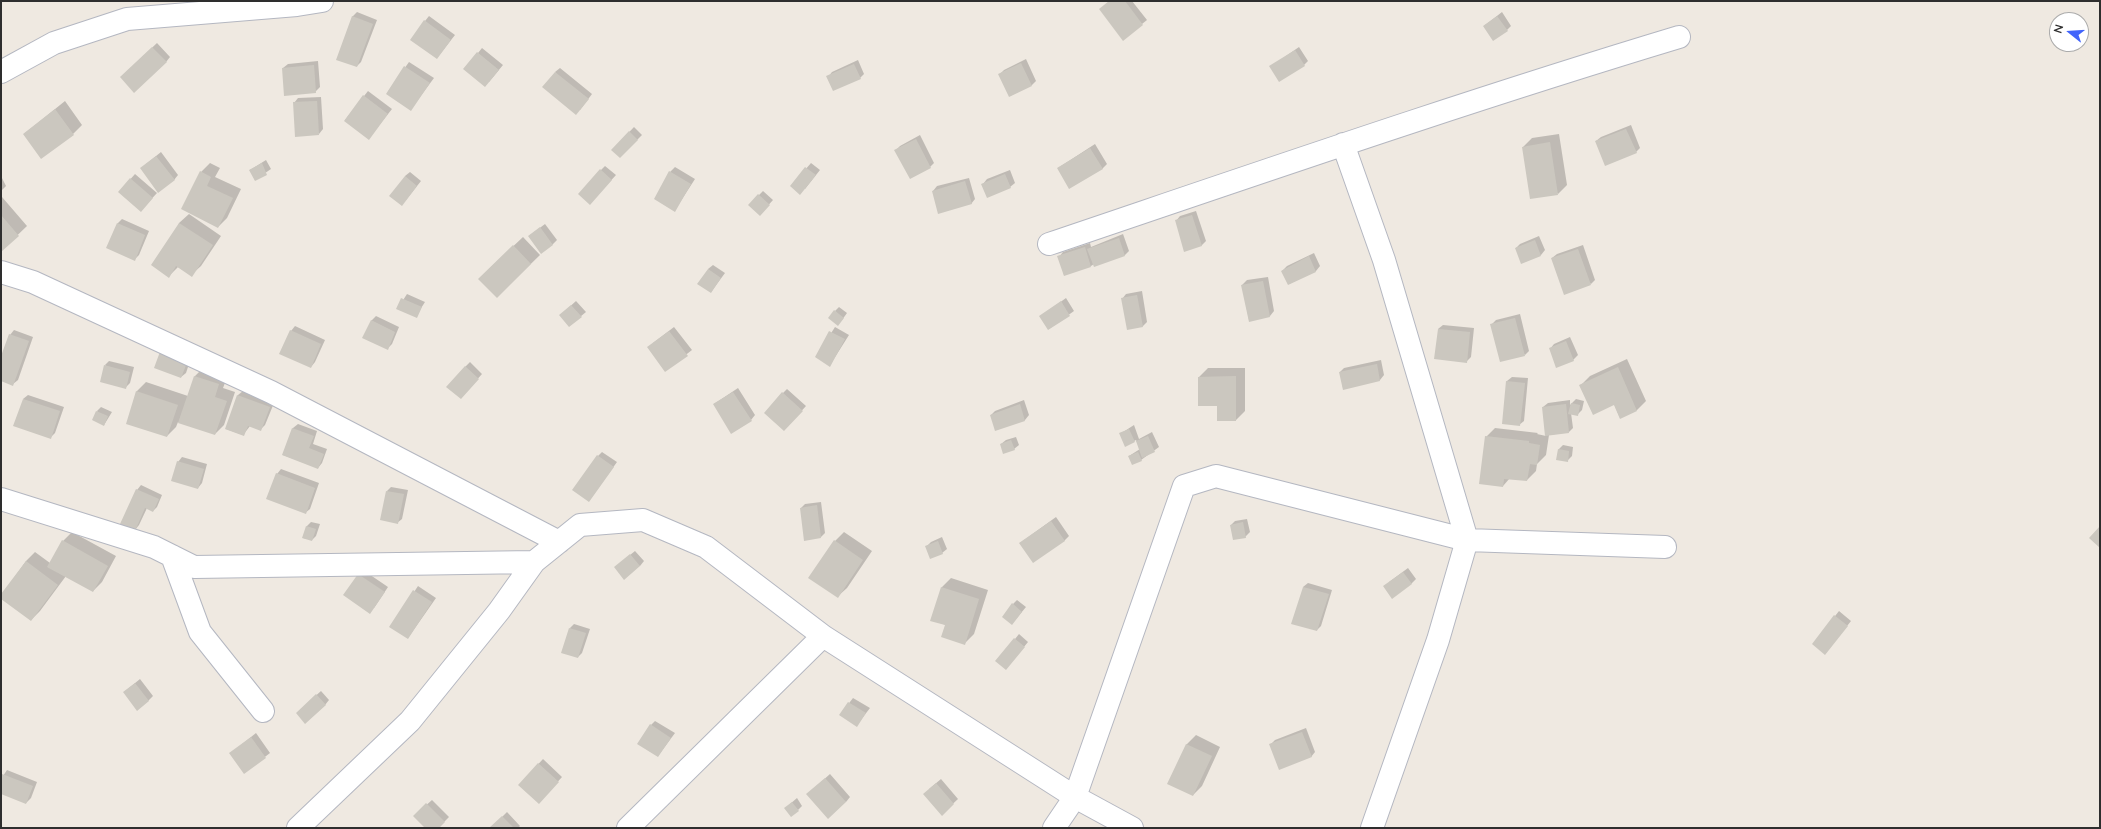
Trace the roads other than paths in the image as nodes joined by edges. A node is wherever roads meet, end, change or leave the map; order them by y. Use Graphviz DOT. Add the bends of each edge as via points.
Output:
graph roads {
  1 [pos="322,1"];
  2 [pos="1679,36"];
  3 [pos="1,72"];
  4 [pos="1343,144"];
  5 [pos="1049,244"];
  6 [pos="1,272"];
  7 [pos="1,499"];
  8 [pos="1467,540"];
  9 [pos="559,542"];
  10 [pos="1665,547"];
  11 [pos="172,556"];
  12 [pos="534,562"];
  13 [pos="823,636"];
  14 [pos="263,711"];
  15 [pos="1075,797"];
  16 [pos="308,825"];
  17 [pos="628,828"];
  18 [pos="1054,828"];
  19 [pos="1132,828"];
  20 [pos="1372,828"];
  1 -- 3 [label="street" via="127,19 54,43"];
  2 -- 4 [label="street"];
  4 -- 5 [label="street"];
  4 -- 8 [label="street" via="1384,260"];
  6 -- 9 [label="street" via="33,282 271,392"];
  7 -- 11 [label="street" via="154,547"];
  8 -- 10 [label="street"];
  8 -- 15 [label="street" via="1216,476 1184,486"];
  8 -- 20 [label="street" via="1438,640"];
  9 -- 12 [label="street"];
  9 -- 13 [label="street" via="580,524 643,520 706,547"];
  11 -- 12 [label="street" via="194,567"];
  11 -- 14 [label="street" via="200,632"];
  12 -- 16 [label="street" via="499,611 410,721"];
  13 -- 15 [label="street"];
  13 -- 17 [label="street"];
  15 -- 18 [label="street"];
  15 -- 19 [label="street"];
}
